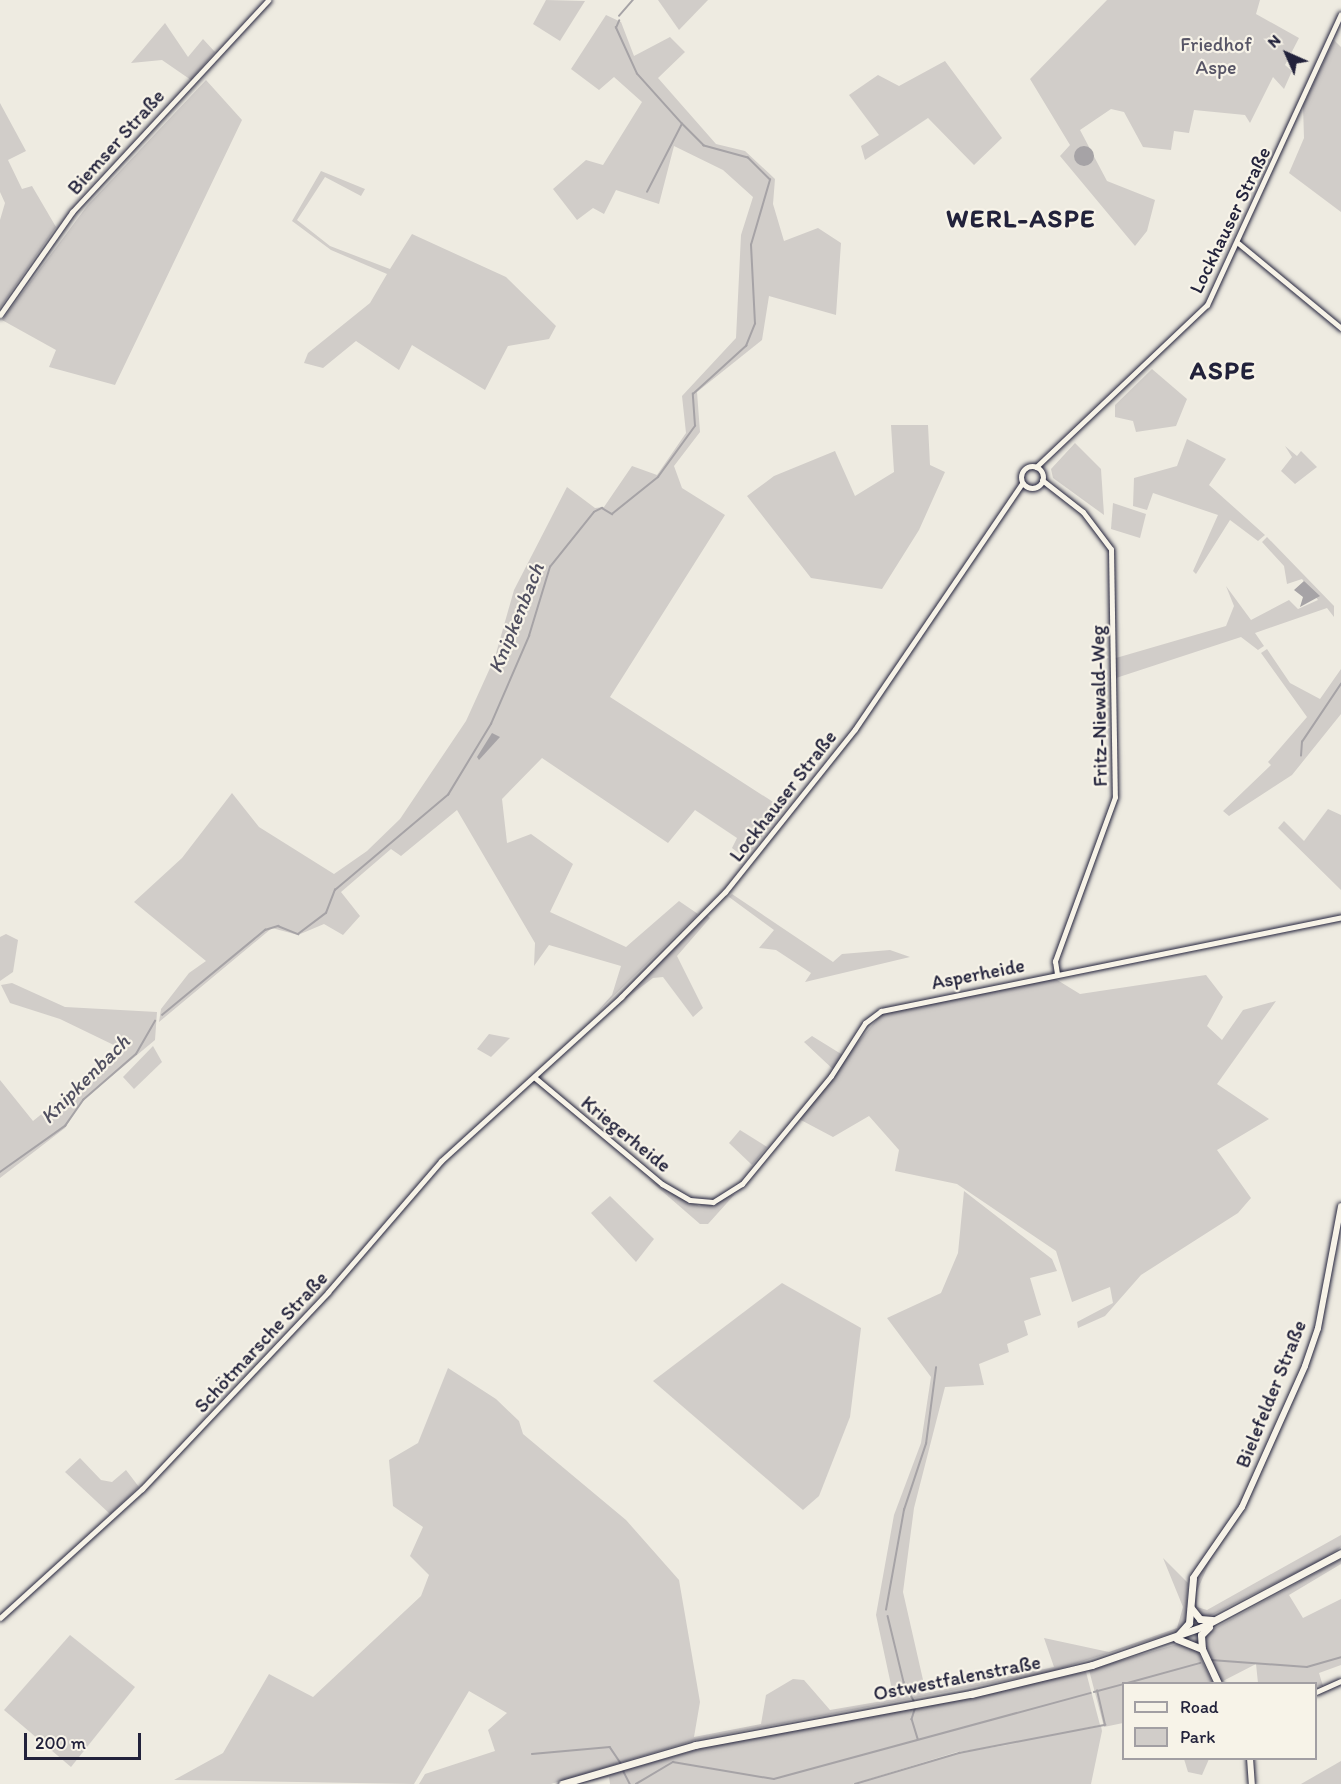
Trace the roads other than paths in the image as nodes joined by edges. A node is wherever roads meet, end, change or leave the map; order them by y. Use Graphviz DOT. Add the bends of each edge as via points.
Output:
graph roads {
  1 [pos="268,0"];
  2 [pos="1341,14"];
  3 [pos="1238,243"];
  4 [pos="0,315"];
  5 [pos="1341,328"];
  6 [pos="1039,469"];
  7 [pos="1022,483"];
  8 [pos="1040,483"];
  9 [pos="1030,488"];
  10 [pos="1015,500"];
  11 [pos="1341,917"];
  12 [pos="1057,974"];
  13 [pos="534,1077"];
  14 [pos="706,1202"];
  15 [pos="1341,1206"];
  16 [pos="1341,1553"];
  17 [pos="1193,1578"];
  18 [pos="1190,1602"];
  19 [pos="0,1618"];
  20 [pos="1218,1620"];
  21 [pos="1172,1639"];
  22 [pos="1202,1649"];
  23 [pos="1341,1681"];
  24 [pos="1218,1682"];
  25 [pos="1317,1692"];
  26 [pos="1250,1760"];
  27 [pos="562,1784"];
  28 [pos="1252,1784"];
  1 -- 4 [label="street, Biemser Straße" via="72,212"];
  2 -- 3 [label="street, Lockhauser Straße"];
  3 -- 5 [label="street"];
  3 -- 6 [label="street, Lockhauser Straße" via="1216,291 1193,322"];
  6 -- 7 [label="street, Lockhauser Straße" via="1024,470"];
  6 -- 8 [label="street"];
  7 -- 9 [label="street"];
  7 -- 10 [label="street, Lockhauser Straße"];
  8 -- 9 [label="street"];
  8 -- 12 [label="street, Fritz-Niewald-Weg" via="1083,512 1111,549 1115,797 1054,961"];
  9 -- 10 [label="street, Lockhauser Straße"];
  10 -- 13 [label="street, Lockhauser Straße" via="822,774 752,861 650,969"];
  11 -- 12 [label="street, Asperheide"];
  12 -- 14 [label="street, Asperheide" via="899,1005 874,1015 742,1184"];
  13 -- 14 [label="street, Kriegerheide" via="661,1183 685,1198"];
  13 -- 19 [label="street, Schötmarsche Straße" via="441,1161 328,1292 142,1489"];
  15 -- 17 [label="main road, Bielefelder Straße" via="1318,1328 1305,1366 1242,1507"];
  16 -- 20 [label="main road, Ostwestfalenstraße"];
  17 -- 18 [label="main road"];
  18 -- 20 [label="main road" via="1196,1617"];
  18 -- 21 [label="main road" via="1189,1623"];
  20 -- 21 [label="main road, Ostwestfalenstraße"];
  20 -- 22 [label="main road" via="1203,1632"];
  21 -- 22 [label="main road" via="1188,1639"];
  21 -- 27 [label="main road, Ostwestfalenstraße" via="1080,1668 922,1703 741,1735 615,1766"];
  22 -- 24 [label="main road"];
  23 -- 25 [label="street"];
  26 -- 28 [label="main road"];
}
